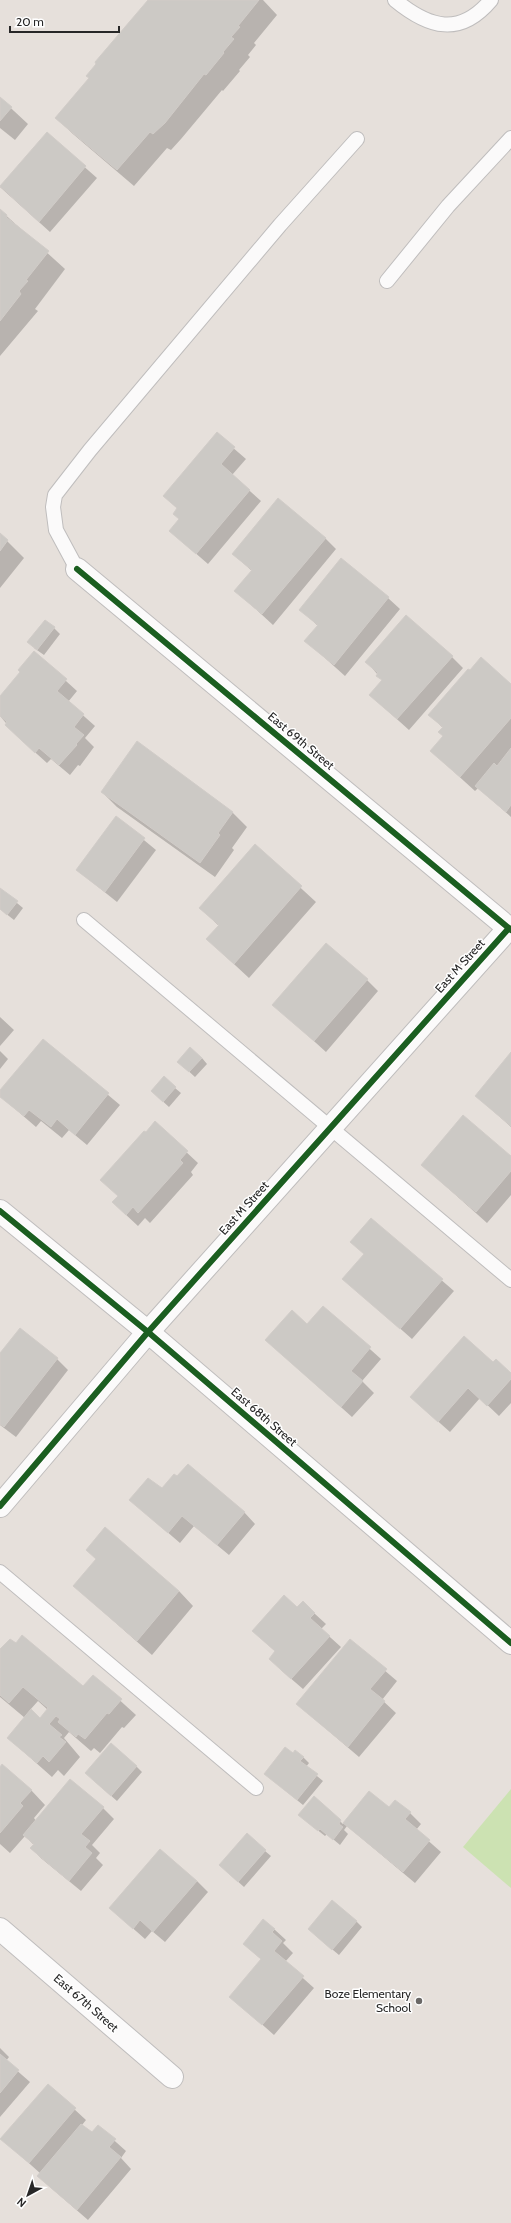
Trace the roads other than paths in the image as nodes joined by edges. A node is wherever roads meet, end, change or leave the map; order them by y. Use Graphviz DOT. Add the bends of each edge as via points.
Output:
graph roads {
  1 [pos="395,0"];
  2 [pos="491,0"];
  3 [pos="511,138"];
  4 [pos="357,139"];
  5 [pos="387,281"];
  6 [pos="77,569"];
  7 [pos="84,920"];
  8 [pos="510,929"];
  9 [pos="330,1128"];
  10 [pos="0,1211"];
  11 [pos="511,1280"];
  12 [pos="148,1332"];
  13 [pos="0,1506"];
  14 [pos="0,1572"];
  15 [pos="511,1643"];
  16 [pos="256,1788"];
  17 [pos="0,1929"];
  18 [pos="172,2077"];
  1 -- 2 [label="lane" via="430,22 445,26 474,16"];
  3 -- 5 [label="lane" via="448,206"];
  4 -- 6 [label="lane" via="280,225 55,495 53,507 56,530"];
  6 -- 8 [label="street, East 69th Street"];
  7 -- 9 [label="lane"];
  8 -- 9 [label="street, East M Street"];
  9 -- 11 [label="lane"];
  9 -- 12 [label="street, East M Street"];
  10 -- 12 [label="street, East 68th Street"];
  12 -- 13 [label="street, East M Street"];
  12 -- 15 [label="street, East 68th Street"];
  14 -- 16 [label="lane"];
  17 -- 18 [label="street, East 67th Street"];
}
